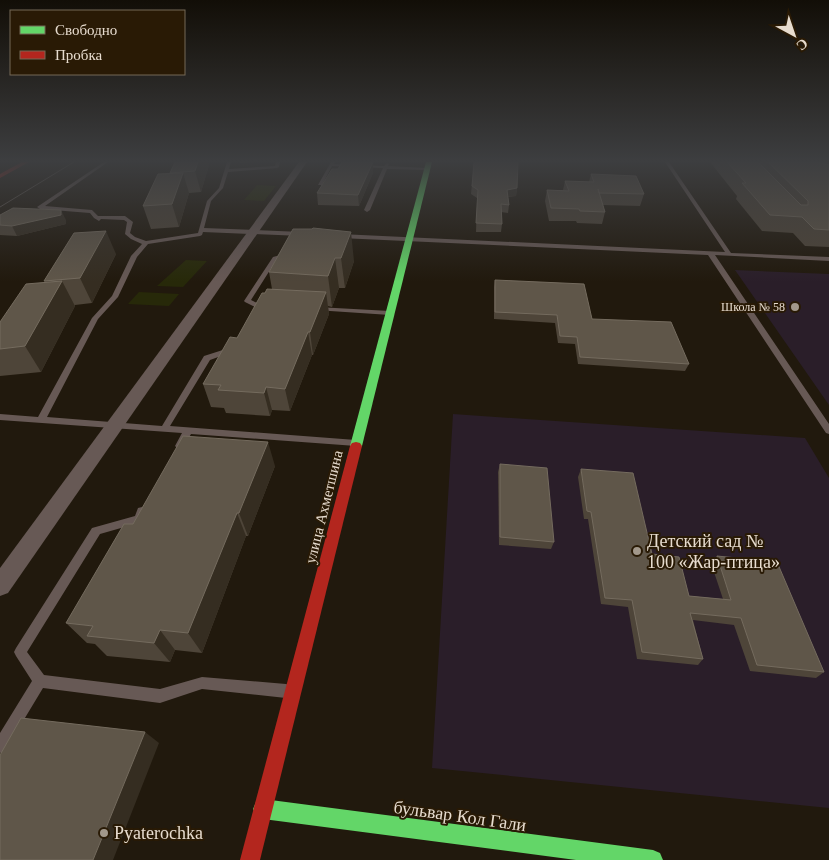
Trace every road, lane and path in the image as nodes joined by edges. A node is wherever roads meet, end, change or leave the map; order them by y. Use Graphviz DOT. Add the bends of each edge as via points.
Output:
graph roads {
  1 [pos="47,202"];
  2 [pos="208,202"];
  3 [pos="274,202"];
  4 [pos="370,202"];
  5 [pos="418,202"];
  6 [pos="694,202"];
  7 [pos="367,210"];
  8 [pos="97,218"];
  9 [pos="202,230"];
  10 [pos="252,232"];
  11 [pos="313,235"];
  12 [pos="331,236"];
  13 [pos="409,239"];
  14 [pos="146,243"];
  15 [pos="294,253"];
  16 [pos="710,253"];
  17 [pos="729,254"];
  18 [pos="829,259"];
  19 [pos="276,307"];
  20 [pos="313,309"];
  21 [pos="390,313"];
  22 [pos="229,350"];
  23 [pos="0,417"];
  24 [pos="41,420"];
  25 [pos="115,425"];
  26 [pos="164,429"];
  27 [pos="188,431"];
  28 [pos="829,431"];
  29 [pos="356,443"];
  30 [pos="174,455"];
  31 [pos="147,503"];
  32 [pos="0,586"];
  33 [pos="40,682"];
  34 [pos="293,692"];
  35 [pos="0,746"];
  36 [pos="263,809"];
  37 [pos="250,860"];
  38 [pos="653,860"];
  1 -- 8 [label="lane" via="40,207 92,212"];
  2 -- 9 [label="lane"];
  3 -- 10 [label="street"];
  4 -- 7 [label="lane"];
  5 -- 13 [label="street, улица Ахметшина"];
  6 -- 17 [label="lane"];
  8 -- 14 [label="lane" via="125,218 130,222 127,233"];
  9 -- 10 [label="lane"];
  9 -- 14 [label="lane" via="200,234"];
  10 -- 11 [label="lane" via="302,238"];
  10 -- 25 [label="street"];
  12 -- 13 [label="lane"];
  13 -- 16 [label="lane"];
  13 -- 21 [label="street, улица Ахметшина"];
  14 -- 24 [label="lane" via="134,256 115,297 95,318"];
  15 -- 19 [label="lane" via="275,258 247,302"];
  16 -- 17 [label="lane"];
  16 -- 28 [label="lane"];
  17 -- 18 [label="lane"];
  20 -- 21 [label="lane"];
  21 -- 29 [label="street, улица Ахметшина"];
  22 -- 26 [label="lane" via="207,358"];
  23 -- 24 [label="lane"];
  24 -- 25 [label="lane"];
  25 -- 26 [label="lane"];
  25 -- 32 [label="street"];
  26 -- 27 [label="lane"];
  27 -- 29 [label="lane"];
  27 -- 30 [label="lane"];
  29 -- 34 [label="street, улица Ахметшина"];
  31 -- 33 [label="lane" via="138,519 96,530 20,652"];
  33 -- 34 [label="lane" via="160,696 202,683"];
  33 -- 35 [label="lane"];
  34 -- 36 [label="street, улица Ахметшина"];
  36 -- 37 [label="street, улица Ахметшина"];
  36 -- 38 [label="street, бульвар Кол Гали"];
}
